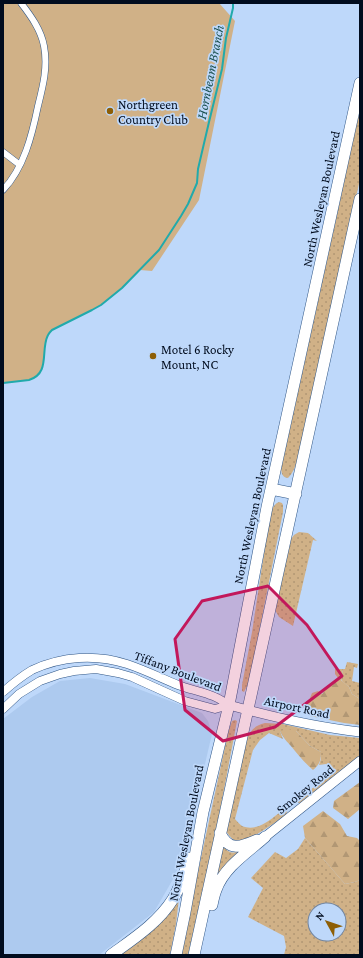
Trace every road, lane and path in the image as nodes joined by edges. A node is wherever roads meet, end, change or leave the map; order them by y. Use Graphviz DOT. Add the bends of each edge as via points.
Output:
graph roads {
  1 [pos="21,3"];
  2 [pos="360,84"];
  3 [pos="3,152"];
  4 [pos="20,165"];
  5 [pos="3,190"];
  6 [pos="360,199"];
  7 [pos="271,489"];
  8 [pos="296,494"];
  9 [pos="3,692"];
  10 [pos="229,705"];
  11 [pos="3,709"];
  12 [pos="248,710"];
  13 [pos="360,732"];
  14 [pos="360,761"];
  15 [pos="201,824"];
  16 [pos="220,833"];
  17 [pos="265,837"];
  18 [pos="111,955"];
  19 [pos="176,955"];
  20 [pos="195,955"];
  1 -- 4 [label="street" via="35,22 44,45 46,72 35,121"];
  2 -- 7 [label="highway, North Wesleyan Boulevard"];
  3 -- 4 [label="street"];
  4 -- 5 [label="street"];
  6 -- 8 [label="highway"];
  7 -- 8 [label="highway"];
  7 -- 10 [label="highway, North Wesleyan Boulevard"];
  8 -- 12 [label="highway"];
  9 -- 10 [label="street, Tiffany Boulevard" via="41,667 75,658 98,658 129,664 178,685 210,695"];
  10 -- 11 [label="street, Tiffany Boulevard" via="215,708 185,700 132,677 96,669 74,671 44,679 19,694"];
  10 -- 12 [label="main road, Airport Road"];
  10 -- 15 [label="highway, North Wesleyan Boulevard"];
  12 -- 13 [label="main road, Airport Road" via="286,720"];
  12 -- 16 [label="highway"];
  14 -- 17 [label="main road, Smokey Road"];
  15 -- 18 [label="highway" via="180,886 172,900 160,916"];
  15 -- 19 [label="highway, North Wesleyan Boulevard"];
  16 -- 17 [label="highway" via="228,844 234,846"];
  16 -- 20 [label="highway"];
  17 -- 20 [label="highway" via="223,876 216,889"];
}
